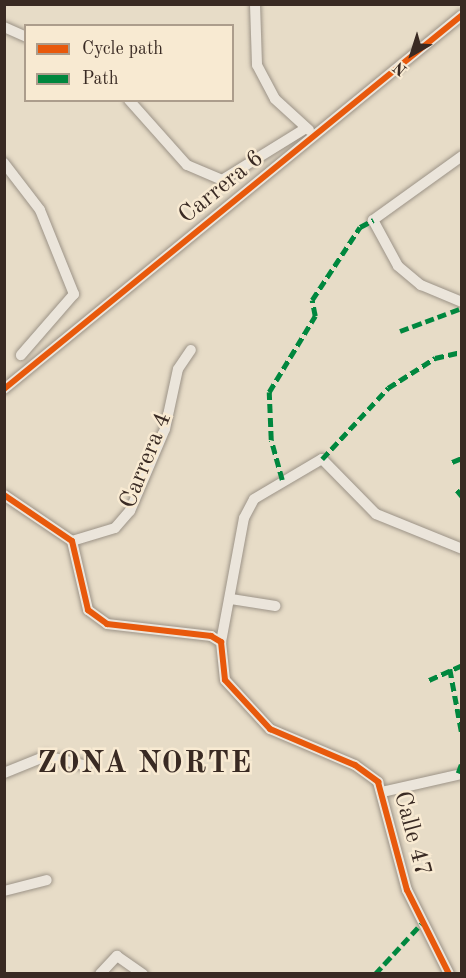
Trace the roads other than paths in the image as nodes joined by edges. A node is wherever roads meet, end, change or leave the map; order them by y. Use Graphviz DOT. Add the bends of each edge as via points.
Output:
graph roads {
  1 [pos="255,4"];
  2 [pos="462,15"];
  3 [pos="4,27"];
  4 [pos="24,36"];
  5 [pos="131,102"];
  6 [pos="303,130"];
  7 [pos="321,131"];
  8 [pos="462,156"];
  9 [pos="4,163"];
  10 [pos="462,302"];
  11 [pos="191,350"];
  12 [pos="21,355"];
  13 [pos="4,389"];
  14 [pos="4,495"];
  15 [pos="72,541"];
  16 [pos="462,549"];
  17 [pos="231,599"];
  18 [pos="275,606"];
  19 [pos="221,642"];
  20 [pos="87,766"];
  21 [pos="4,773"];
  22 [pos="462,774"];
  23 [pos="382,792"];
  24 [pos="47,880"];
  25 [pos="4,891"];
  26 [pos="100,974"];
  27 [pos="143,974"];
  28 [pos="449,974"];
  1 -- 6 [label="street" via="257,65 275,99"];
  2 -- 7 [label="street, Carrera 6"];
  3 -- 4 [label="street"];
  5 -- 6 [label="street" via="187,165 215,178 237,173"];
  6 -- 7 [label="street"];
  7 -- 13 [label="street, Carrera 6"];
  8 -- 10 [label="street" via="373,220 398,266 421,285"];
  9 -- 12 [label="street" via="40,210 74,294"];
  11 -- 15 [label="street, Carrera 4" via="178,369 165,429 130,511 115,528"];
  14 -- 15 [label="street"];
  15 -- 19 [label="street" via="88,610 107,624 203,632"];
  16 -- 17 [label="street, Calle 47" via="376,514 322,459 254,499 244,518"];
  17 -- 18 [label="street"];
  17 -- 19 [label="street, Calle 47"];
  19 -- 23 [label="street, Calle 47" via="225,680 270,729 355,765"];
  20 -- 21 [label="street" via="45,756"];
  22 -- 23 [label="street"];
  23 -- 28 [label="street, Calle 47" via="406,890"];
  24 -- 25 [label="street"];
  26 -- 27 [label="street" via="117,956"];
}
